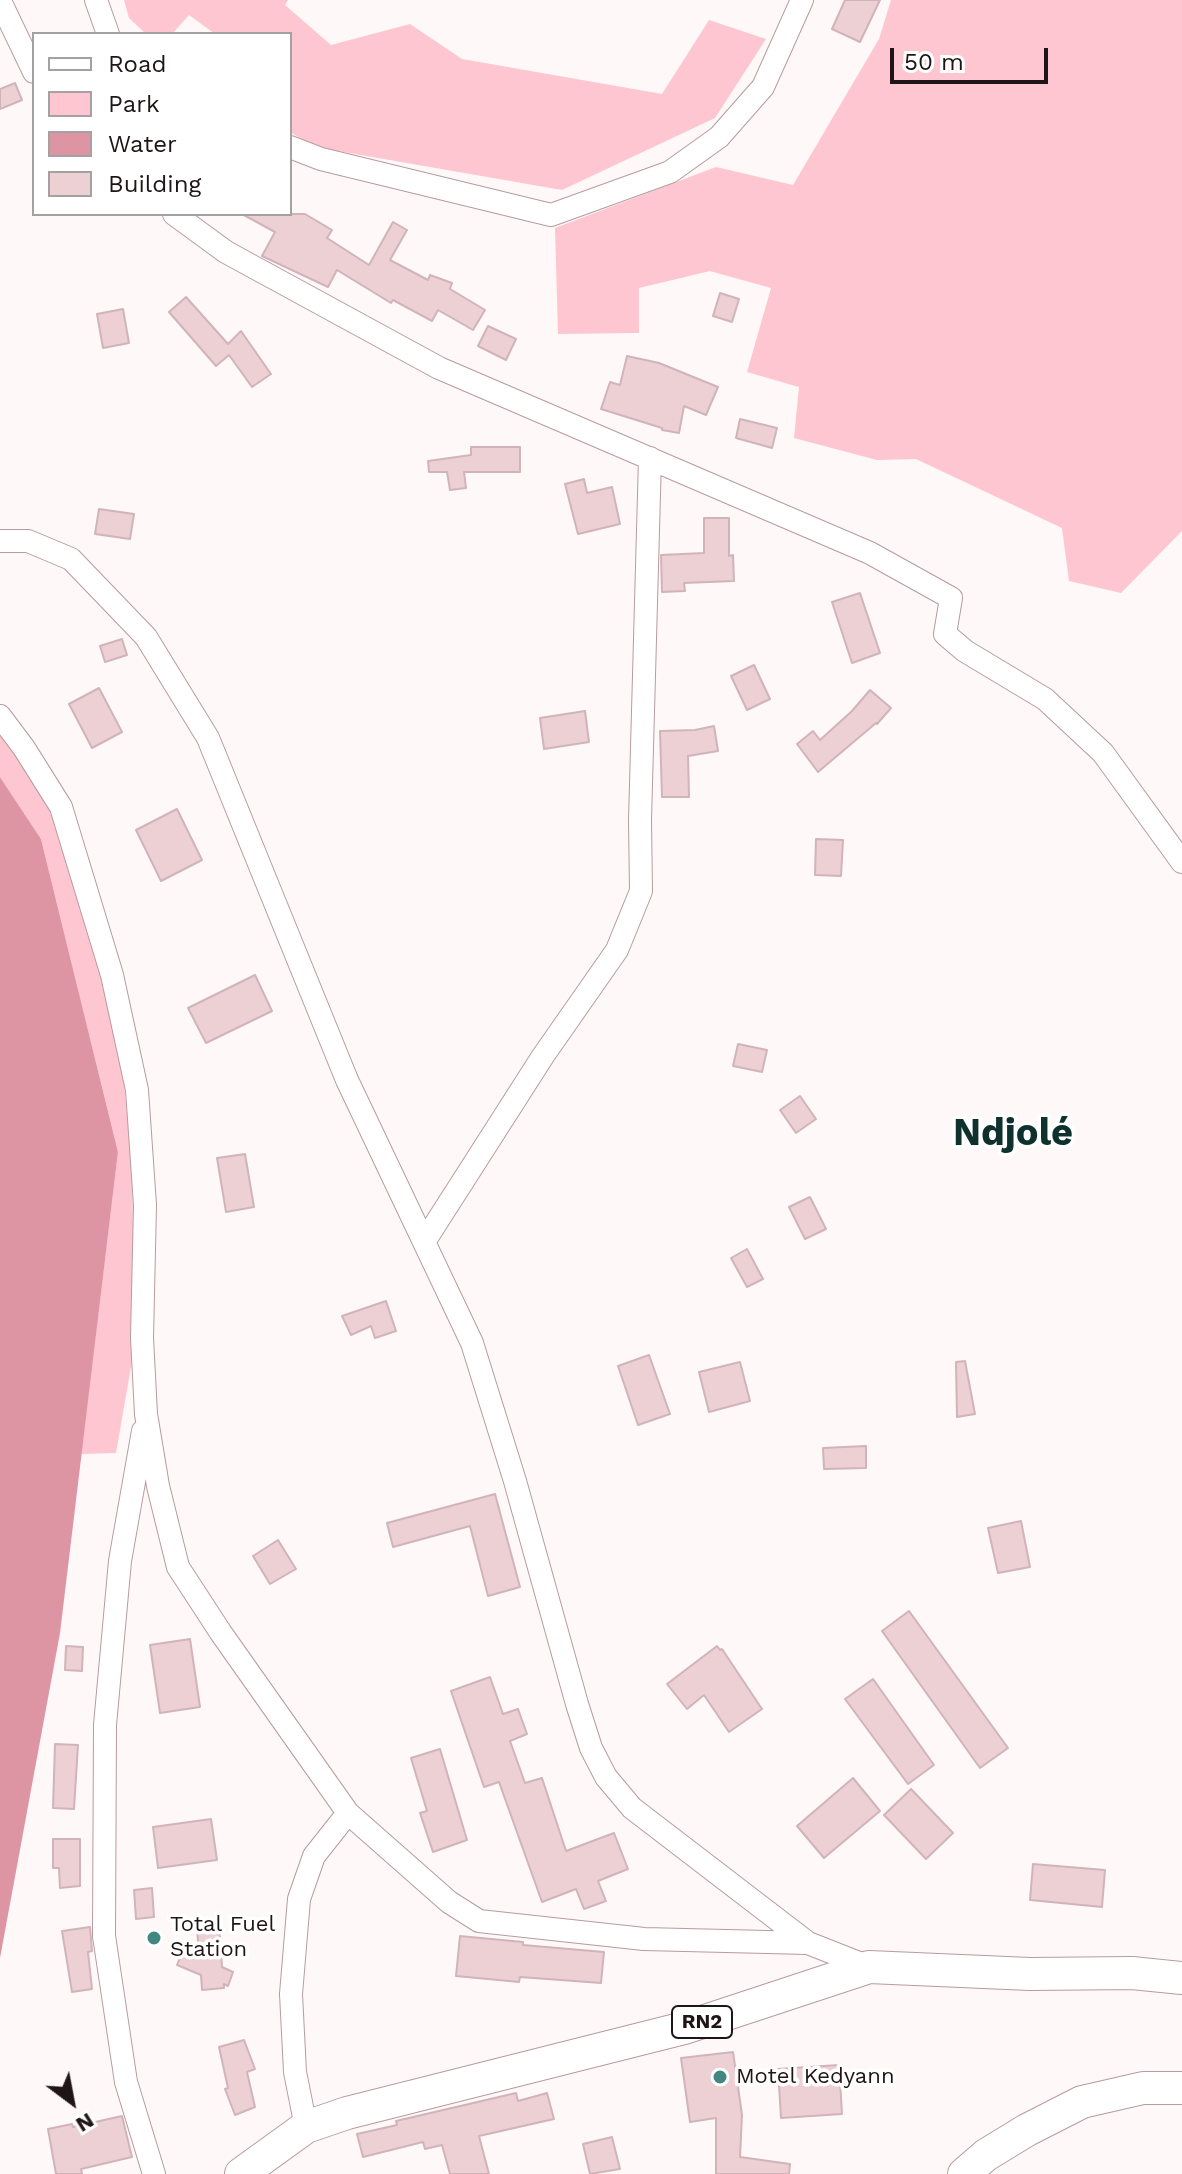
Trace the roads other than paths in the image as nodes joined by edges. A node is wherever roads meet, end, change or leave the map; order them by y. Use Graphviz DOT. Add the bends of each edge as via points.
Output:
graph roads {
  1 [pos="96,0"];
  2 [pos="802,0"];
  3 [pos="0,1"];
  4 [pos="107,32"];
  5 [pos="32,68"];
  6 [pos="292,148"];
  7 [pos="177,216"];
  8 [pos="650,458"];
  9 [pos="0,541"];
  10 [pos="0,716"];
  11 [pos="1182,862"];
  12 [pos="424,1242"];
  13 [pos="146,1414"];
  14 [pos="348,1813"];
  15 [pos="808,1943"];
  16 [pos="869,1967"];
  17 [pos="1182,1978"];
  18 [pos="1182,2088"];
  19 [pos="306,2127"];
  20 [pos="154,2174"];
  21 [pos="241,2174"];
  22 [pos="964,2174"];
  1 -- 4 [label="street"];
  2 -- 6 [label="street" via="763,87 719,137 670,172 551,215"];
  3 -- 5 [label="street"];
  7 -- 8 [label="street" via="226,252 439,368"];
  8 -- 11 [label="street" via="870,553 951,598 945,634 1045,699 1103,753"];
  8 -- 12 [label="street" via="641,891 617,950"];
  9 -- 12 [label="street" via="28,541 71,559 146,637 208,738 347,1080"];
  10 -- 13 [label="street" via="61,807 112,975 137,1090 145,1205"];
  12 -- 15 [label="street" via="472,1343 577,1704 606,1777 632,1808"];
  13 -- 14 [label="street" via="178,1567"];
  13 -- 20 [label="street" via="120,1561 105,1725 104,1936 126,2082"];
  14 -- 15 [label="street" via="449,1902 479,1921 644,1939"];
  14 -- 19 [label="street" via="314,1856 299,1899 291,1994 295,2072"];
  15 -- 16 [label="street"];
  16 -- 17 [label="highway, RN2"];
  16 -- 19 [label="highway, RN2" via="684,2028"];
  18 -- 22 [label="highway" via="1143,2088 1082,2102 986,2155"];
  19 -- 21 [label="highway, RN2"];
}
